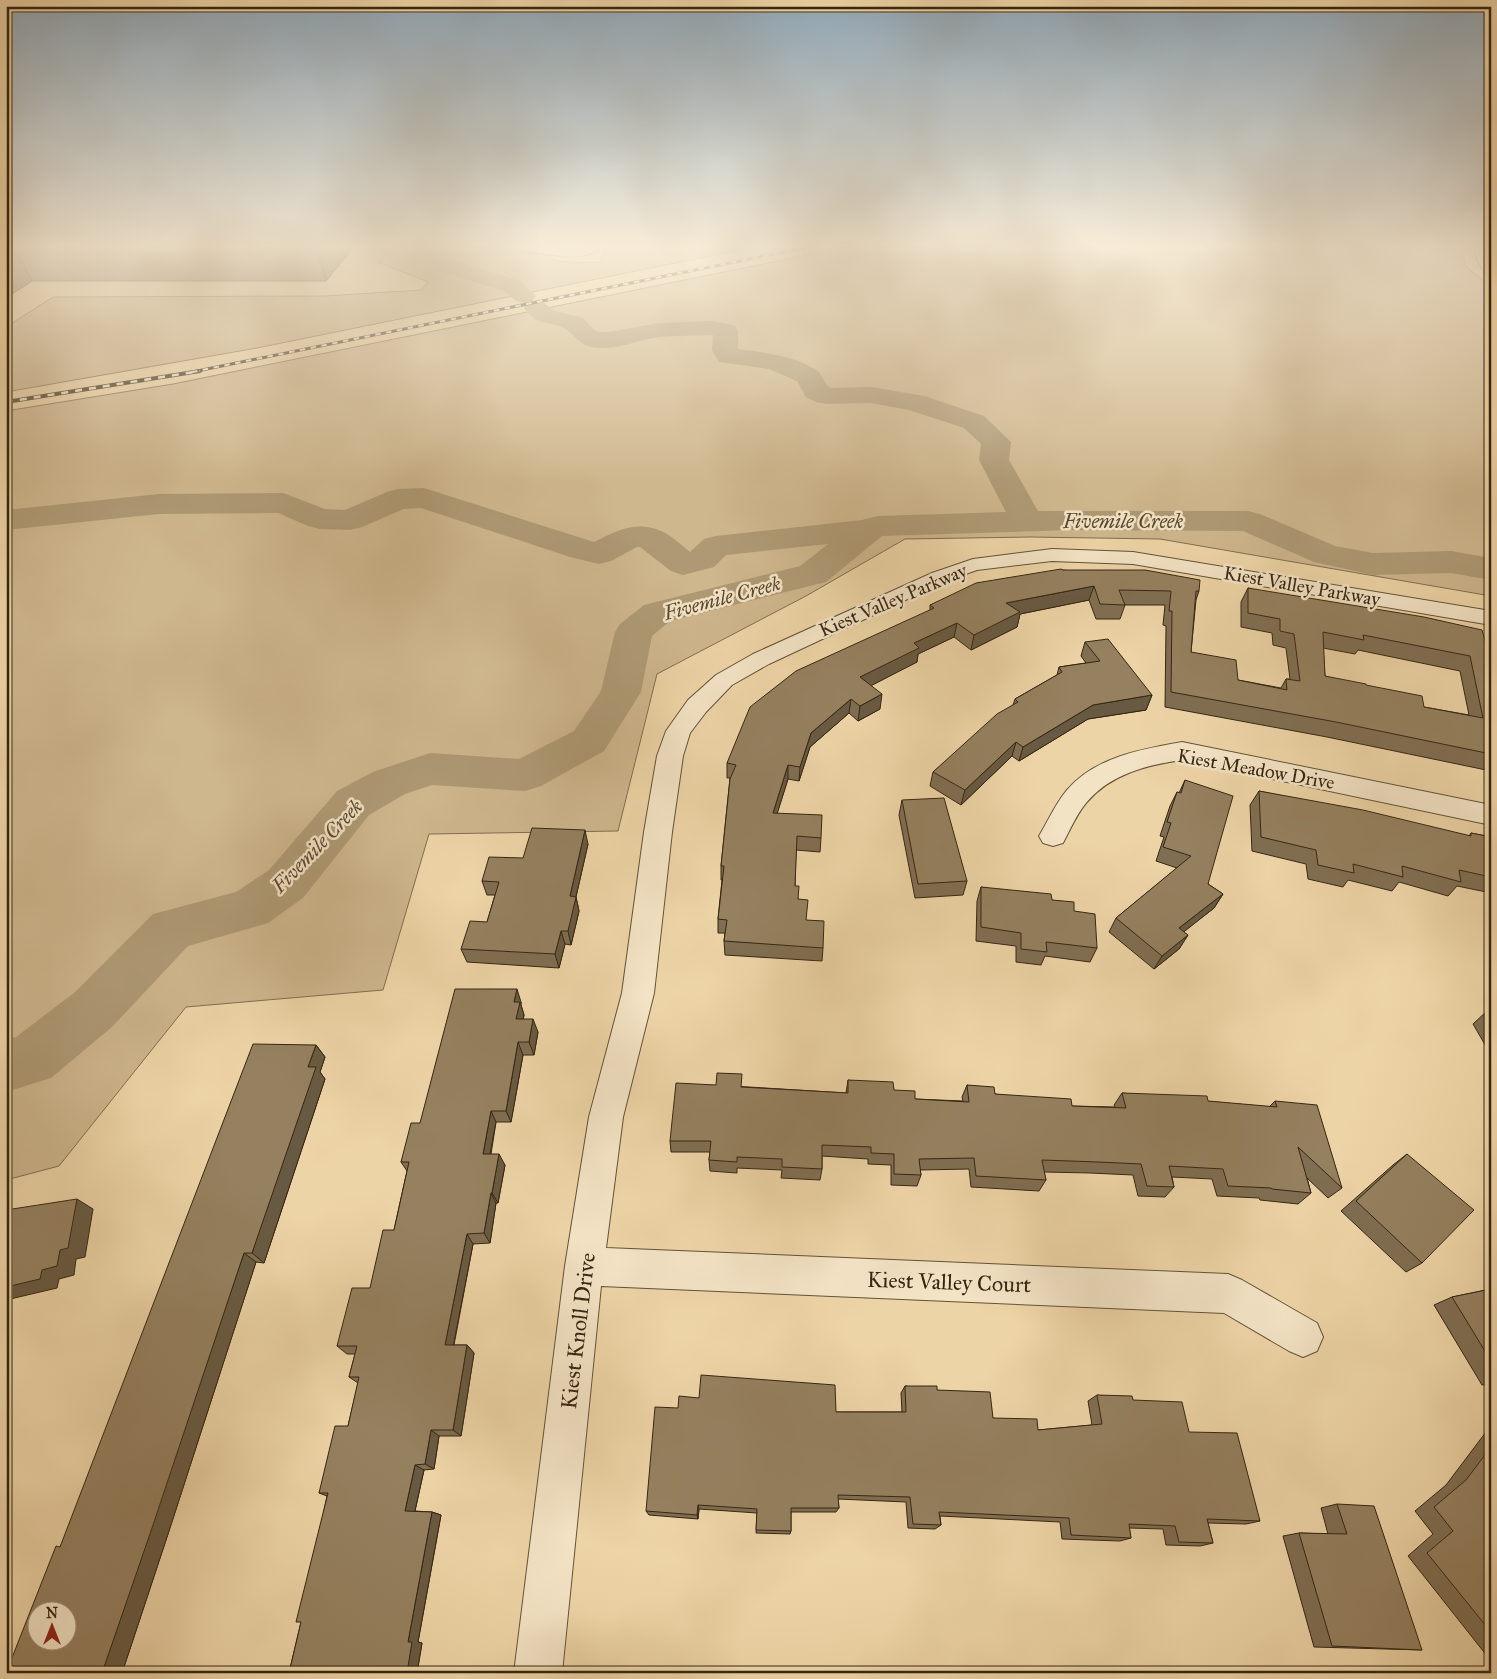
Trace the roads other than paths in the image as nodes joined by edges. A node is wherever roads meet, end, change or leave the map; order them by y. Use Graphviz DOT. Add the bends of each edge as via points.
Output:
graph roads {
  1 [pos="1491,618"];
  2 [pos="1491,816"];
  3 [pos="1053,836"];
  4 [pos="638,993"];
  5 [pos="584,1266"];
  6 [pos="1303,1337"];
  7 [pos="538,1673"];
  1 -- 4 [label="street, Kiest Valley Parkway" via="1134,558 1035,556 973,566 939,577 761,658 724,680 697,706 678,731 670,756 658,832"];
  2 -- 3 [label="street, Kiest Meadow Drive" via="1182,752 1142,757 1114,768 1079,794"];
  4 -- 5 [label="street, Kiest Knoll Drive" via="606,1117"];
  5 -- 6 [label="street, Kiest Valley Court" via="1228,1294"];
  5 -- 7 [label="street, Kiest Knoll Drive"];
}
